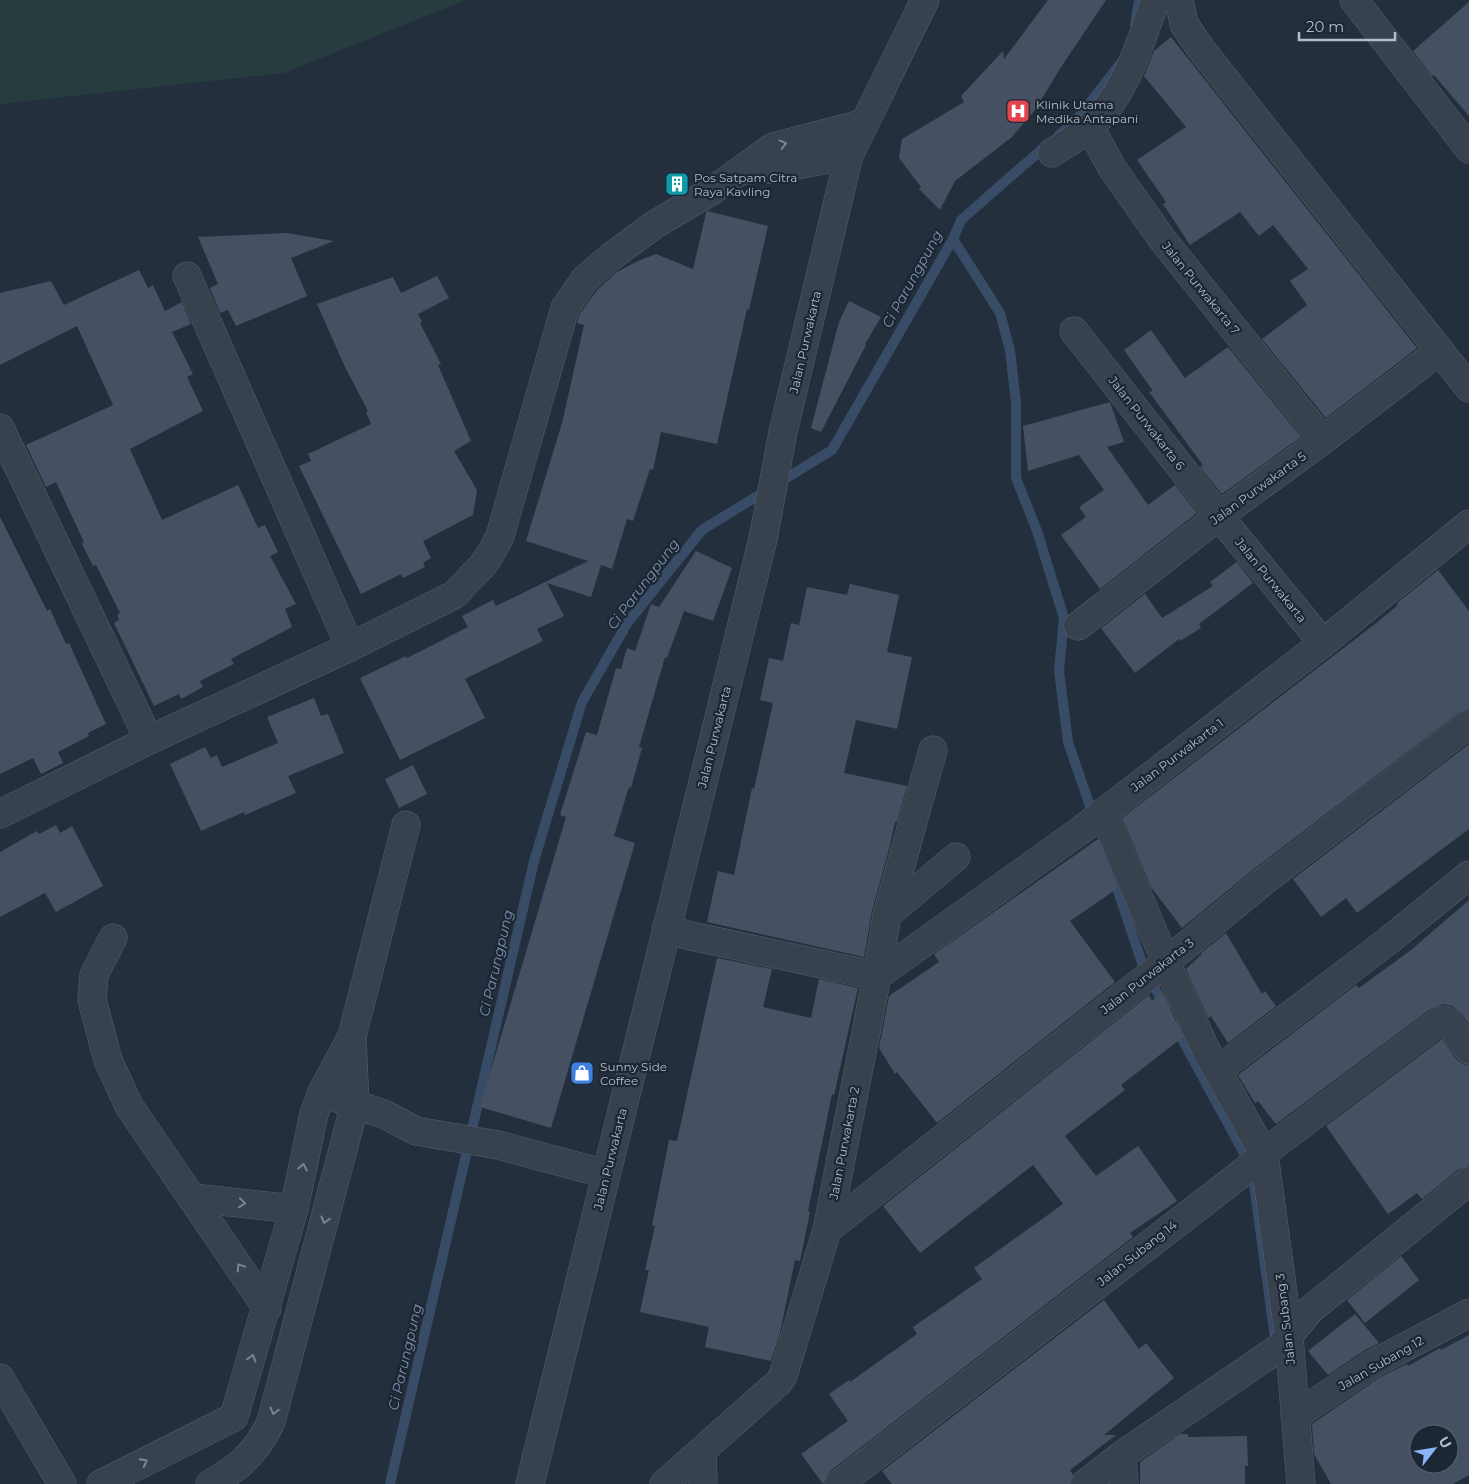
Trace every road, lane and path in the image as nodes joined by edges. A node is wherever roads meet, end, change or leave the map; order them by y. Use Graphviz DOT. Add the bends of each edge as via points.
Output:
graph roads {
  1 [pos="926,0"];
  2 [pos="1156,0"];
  3 [pos="1179,0"];
  4 [pos="1354,0"];
  5 [pos="865,123"];
  6 [pos="1090,127"];
  7 [pos="1469,149"];
  8 [pos="1052,153"];
  9 [pos="849,155"];
  10 [pos="742,170"];
  11 [pos="188,276"];
  12 [pos="1074,331"];
  13 [pos="1439,351"];
  14 [pos="1469,388"];
  15 [pos="0,428"];
  16 [pos="1323,440"];
  17 [pos="1219,516"];
  18 [pos="1469,524"];
  19 [pos="1078,626"];
  20 [pos="1323,643"];
  21 [pos="350,647"];
  22 [pos="1469,724"];
  23 [pos="149,740"];
  24 [pos="933,750"];
  25 [pos="0,814"];
  26 [pos="1094,819"];
  27 [pos="406,825"];
  28 [pos="956,858"];
  29 [pos="1469,875"];
  30 [pos="887,915"];
  31 [pos="666,929"];
  32 [pos="113,938"];
  33 [pos="1154,971"];
  34 [pos="877,976"];
  35 [pos="352,1036"];
  36 [pos="1469,1050"];
  37 [pos="1218,1070"];
  38 [pos="318,1103"];
  39 [pos="353,1115"];
  40 [pos="1253,1163"];
  41 [pos="606,1174"];
  42 [pos="1469,1181"];
  43 [pos="194,1198"];
  44 [pos="294,1209"];
  45 [pos="827,1230"];
  46 [pos="267,1308"];
  47 [pos="1469,1313"];
  48 [pos="1277,1348"];
  49 [pos="0,1378"];
  50 [pos="1295,1416"];
  51 [pos="234,1417"];
  52 [pos="702,1452"];
  53 [pos="1122,1455"];
  54 [pos="245,1471"];
  55 [pos="62,1484"];
  56 [pos="101,1484"];
  57 [pos="210,1484"];
  58 [pos="530,1484"];
  59 [pos="664,1484"];
  60 [pos="703,1484"];
  61 [pos="839,1484"];
  62 [pos="1085,1484"];
  63 [pos="1124,1484"];
  64 [pos="1302,1484"];
  1 -- 5 [label="street, Jalan Purwakarta"];
  2 -- 6 [label="street" via="1136,58 1118,94"];
  3 -- 13 [label="street" via="1184,24 1201,49"];
  4 -- 7 [label="street"];
  5 -- 9 [label="street, Jalan Purwakarta"];
  10 -- 5 [label="street, one-way" via="773,147"];
  6 -- 8 [label="street"];
  6 -- 16 [label="street, Jalan Purwakarta 7" via="1112,168 1162,240"];
  9 -- 10 [label="street" via="776,169"];
  9 -- 31 [label="street, Jalan Purwakarta" via="783,432 763,539"];
  10 -- 21 [label="street" via="654,225 585,279 566,308 500,536 491,553 454,594"];
  11 -- 21 [label="street"];
  12 -- 17 [label="street, Jalan Purwakarta 6"];
  13 -- 14 [label="street"];
  13 -- 16 [label="street, Jalan Purwakarta 5"];
  15 -- 23 [label="street"];
  16 -- 17 [label="street, Jalan Purwakarta 5"];
  17 -- 19 [label="street, Jalan Purwakarta 5"];
  17 -- 20 [label="street, Jalan Purwakarta"];
  18 -- 20 [label="street, Jalan Purwakarta 1"];
  20 -- 26 [label="street, Jalan Purwakarta 1"];
  21 -- 23 [label="street"];
  22 -- 33 [label="street, Jalan Purwakarta 3" via="1264,881"];
  23 -- 25 [label="street"];
  24 -- 30 [label="street, Jalan Purwakarta 2"];
  26 -- 33 [label="street"];
  26 -- 34 [label="street, Jalan Purwakarta 1"];
  27 -- 35 [label="street"];
  28 -- 30 [label="street"];
  29 -- 37 [label="street"];
  30 -- 34 [label="street, Jalan Purwakarta 2"];
  31 -- 34 [label="street"];
  31 -- 41 [label="street, Jalan Purwakarta"];
  32 -- 43 [label="street" via="94,975 92,1000 108,1060 129,1106"];
  33 -- 37 [label="street"];
  33 -- 45 [label="street, Jalan Purwakarta 3"];
  34 -- 45 [label="street, Jalan Purwakarta 2"];
  35 -- 38 [label="street"];
  35 -- 39 [label="street"];
  36 -- 40 [label="street, Jalan Subang 14" via="1450,1023 1444,1020 1436,1024"];
  37 -- 40 [label="street"];
  38 -- 39 [label="street"];
  44 -- 38 [label="street, one-way"];
  39 -- 41 [label="street" via="386,1115 416,1131 498,1145"];
  39 -- 54 [label="street, one-way" via="271,1422"];
  40 -- 48 [label="street, Jalan Subang 3"];
  40 -- 61 [label="street, Jalan Subang 14"];
  41 -- 58 [label="street, Jalan Purwakarta"];
  42 -- 48 [label="street" via="1310,1310"];
  43 -- 44 [label="street, one-way"];
  46 -- 43 [label="street, one-way"];
  44 -- 46 [label="street"];
  45 -- 52 [label="street, Jalan Purwakarta 2" via="784,1376"];
  51 -- 46 [label="street, one-way"];
  47 -- 50 [label="street, Jalan Subang 12" via="1372,1365"];
  48 -- 50 [label="street, Jalan Subang 3"];
  48 -- 53 [label="street"];
  49 -- 55 [label="street"];
  50 -- 64 [label="street, Jalan Subang 3"];
  51 -- 54 [label="street"];
  56 -- 51 [label="street, one-way"];
  52 -- 59 [label="street, Jalan Purwakarta 2"];
  52 -- 60 [label="street"];
  53 -- 62 [label="street"];
  53 -- 63 [label="street"];
  54 -- 57 [label="street" via="224,1476"];
}
